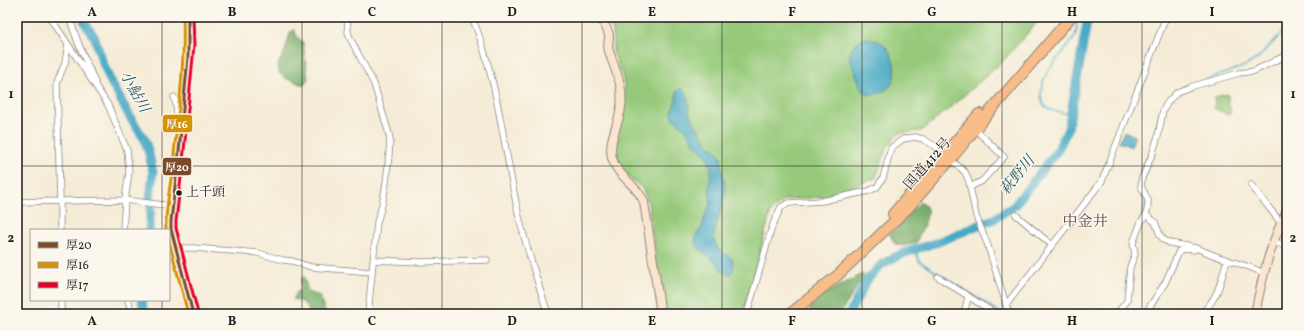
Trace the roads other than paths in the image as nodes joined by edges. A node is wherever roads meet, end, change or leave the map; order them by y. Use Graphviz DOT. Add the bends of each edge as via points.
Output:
graph roads {
  1 [pos="50,17"];
  2 [pos="69,17"];
  3 [pos="188,17"];
  4 [pos="347,17"];
  5 [pos="472,17"];
  6 [pos="599,17"];
  7 [pos="1062,17"];
  8 [pos="1071,17"];
  9 [pos="1166,17"];
  10 [pos="79,45"];
  11 [pos="70,47"];
  12 [pos="1287,55"];
  13 [pos="97,87"];
  14 [pos="174,99"];
  15 [pos="182,118"];
  16 [pos="975,129"];
  17 [pos="948,156"];
  18 [pos="1250,185"];
  19 [pos="970,188"];
  20 [pos="126,200"];
  21 [pos="60,201"];
  22 [pos="17,202"];
  23 [pos="168,206"];
  24 [pos="1286,213"];
  25 [pos="1016,214"];
  26 [pos="1146,215"];
  27 [pos="1281,223"];
  28 [pos="60,229"];
  29 [pos="123,229"];
  30 [pos="1273,242"];
  31 [pos="1052,245"];
  32 [pos="1287,246"];
  33 [pos="176,248"];
  34 [pos="1202,250"];
  35 [pos="373,260"];
  36 [pos="487,260"];
  37 [pos="1227,260"];
  38 [pos="372,272"];
  39 [pos="1264,273"];
  40 [pos="938,277"];
  41 [pos="968,297"];
  42 [pos="61,301"];
  43 [pos="128,301"];
  44 [pos="1006,305"];
  45 [pos="61,314"];
  46 [pos="132,314"];
  47 [pos="193,314"];
  48 [pos="368,314"];
  49 [pos="548,314"];
  50 [pos="661,314"];
  51 [pos="747,314"];
  52 [pos="781,314"];
  53 [pos="790,314"];
  54 [pos="964,314"];
  55 [pos="996,314"];
  56 [pos="1009,314"];
  57 [pos="1116,314"];
  58 [pos="1145,314"];
  59 [pos="1201,314"];
  60 [pos="1255,314"];
  1 -- 11 [label="street"];
  2 -- 10 [label="street"];
  3 -- 15 [label="main road" via="189,45"];
  4 -- 35 [label="street" via="350,38 374,84 389,134 389,159"];
  5 -- 49 [label="street" via="488,62 520,220"];
  6 -- 50 [label="street" via="608,32 608,48 622,91 620,113 612,138 612,158 619,172 639,192 644,202"];
  7 -- 17 [label="highway, 国道412号"];
  8 -- 16 [label="highway, 国道412号"];
  9 -- 31 [label="street" via="1102,181"];
  10 -- 11 [label="street"];
  10 -- 13 [label="street"];
  11 -- 13 [label="street"];
  11 -- 21 [label="street" via="57,83"];
  12 -- 26 [label="street" via="1254,71 1184,89 1177,92 1167,103 1154,149 1142,178 1142,189 1148,200"];
  13 -- 20 [label="street" via="113,115 127,150 129,172"];
  14 -- 15 [label="street" via="177,115"];
  15 -- 23 [label="main road" via="178,166"];
  16 -- 17 [label="highway, 国道412号"];
  16 -- 19 [label="street" via="1004,157 982,181"];
  17 -- 19 [label="street" via="965,172"];
  17 -- 51 [label="street" via="923,139 903,139 891,148 883,178 877,187 822,201 784,205 772,227"];
  17 -- 52 [label="highway, 国道412号" via="873,235"];
  17 -- 53 [label="highway, 国道412号" via="907,209 838,275"];
  18 -- 27 [label="street"];
  19 -- 44 [label="street" via="976,216"];
  20 -- 21 [label="street"];
  20 -- 23 [label="street"];
  20 -- 29 [label="street"];
  21 -- 22 [label="street"];
  21 -- 28 [label="street"];
  23 -- 33 [label="main road"];
  24 -- 27 [label="street"];
  25 -- 31 [label="street"];
  26 -- 34 [label="street" via="1155,222 1164,240"];
  26 -- 57 [label="street" via="1133,243 1135,254 1130,266 1127,301"];
  27 -- 30 [label="street"];
  30 -- 32 [label="street"];
  30 -- 39 [label="street"];
  31 -- 44 [label="street"];
  33 -- 38 [label="street" via="258,253 311,268"];
  33 -- 47 [label="main road"];
  34 -- 37 [label="street"];
  34 -- 58 [label="street" via="1179,251 1165,283"];
  35 -- 36 [label="street"];
  35 -- 38 [label="street"];
  37 -- 39 [label="street"];
  37 -- 59 [label="street" via="1218,292"];
  38 -- 48 [label="street"];
  39 -- 60 [label="street"];
  40 -- 41 [label="street"];
  41 -- 54 [label="street"];
  41 -- 55 [label="street"];
  42 -- 45 [label="street"];
  43 -- 46 [label="street"];
  44 -- 56 [label="street"];
}
